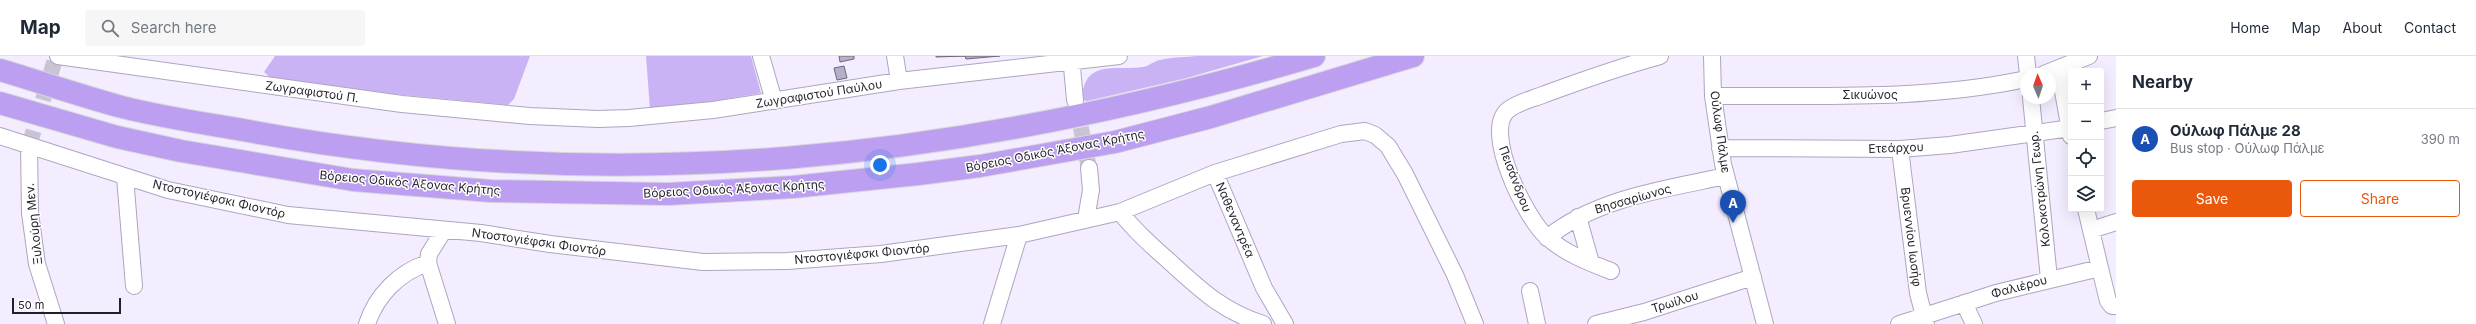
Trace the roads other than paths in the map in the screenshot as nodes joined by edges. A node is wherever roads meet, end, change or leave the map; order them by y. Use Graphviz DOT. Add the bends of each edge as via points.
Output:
graph roads {
  1 [pos="58,56"];
  2 [pos="761,56"];
  3 [pos="895,56"];
  4 [pos="1119,56"];
  5 [pos="1314,56"];
  6 [pos="1413,56"];
  7 [pos="1660,56"];
  8 [pos="1712,56"];
  9 [pos="2026,56"];
  10 [pos="2089,56"];
  11 [pos="1071,59"];
  12 [pos="148,62"];
  13 [pos="2027,68"];
  14 [pos="2059,69"];
  15 [pos="0,70"];
  16 [pos="2056,70"];
  17 [pos="2020,80"];
  18 [pos="899,81"];
  19 [pos="1713,96"];
  20 [pos="1076,100"];
  21 [pos="774,101"];
  22 [pos="0,103"];
  23 [pos="2032,104"];
  24 [pos="2068,116"];
  25 [pos="2116,118"];
  26 [pos="567,119"];
  27 [pos="2104,120"];
  28 [pos="2068,131"];
  29 [pos="2034,133"];
  30 [pos="0,136"];
  31 [pos="28,146"];
  32 [pos="1720,148"];
  33 [pos="1900,149"];
  34 [pos="1089,168"];
  35 [pos="1215,173"];
  36 [pos="1726,176"];
  37 [pos="125,177"];
  38 [pos="1120,212"];
  39 [pos="2087,212"];
  40 [pos="1578,217"];
  41 [pos="1086,219"];
  42 [pos="2116,222"];
  43 [pos="444,230"];
  44 [pos="2091,230"];
  45 [pos="1019,235"];
  46 [pos="1547,238"];
  47 [pos="428,263"];
  48 [pos="1591,263"];
  49 [pos="2100,268"];
  50 [pos="1611,271"];
  51 [pos="1753,277"];
  52 [pos="2049,279"];
  53 [pos="134,286"];
  54 [pos="1530,291"];
  55 [pos="1964,303"];
  56 [pos="2116,306"];
  57 [pos="1647,318"];
  58 [pos="1924,320"];
  59 [pos="56,324"];
  60 [pos="367,324"];
  61 [pos="447,324"];
  62 [pos="992,324"];
  63 [pos="1263,324"];
  64 [pos="1285,324"];
  65 [pos="1475,324"];
  66 [pos="1537,324"];
  67 [pos="1596,324"];
  68 [pos="1765,324"];
  69 [pos="1899,324"];
  70 [pos="1974,324"];
  1 -- 12 [label="street, Ζωγραφιστού Π."];
  2 -- 21 [label="street"];
  3 -- 18 [label="street"];
  4 -- 11 [label="street, Ζωγραφιστού Παύλου"];
  5 -- 15 [label="highway" via="1106,110 975,136 882,149 746,162 610,166 494,162 354,149 124,108"];
  6 -- 22 [label="highway, Βόρειος Οδικός Άξονας Κρήτης" via="1211,118 1115,142 980,166 918,174 793,187 668,194 499,192 353,180 116,137"];
  7 -- 46 [label="street, Πεισάνδρου" via="1601,73 1516,106 1503,115 1499,131 1505,158 1525,209"];
  8 -- 19 [label="street, Ούλωφ Πάλμε"];
  9 -- 13 [label="street"];
  10 -- 14 [label="street"];
  11 -- 18 [label="street, Ζωγραφιστού Παύλου"];
  11 -- 20 [label="street"];
  12 -- 26 [label="street, Ζωγραφιστού Π." via="284,89 402,104"];
  14 -- 16 [label="street"];
  14 -- 24 [label="street"];
  17 -- 19 [label="street, Σικυώνος" via="1964,91 1932,94"];
  18 -- 21 [label="street, Ζωγραφιστού Παύλου"];
  19 -- 32 [label="street, Ούλωφ Πάλμε"];
  21 -- 26 [label="street, Ζωγραφιστού Παύλου" via="658,116"];
  23 -- 29 [label="street, Κολοκοτρώνη Γεωρ."];
  25 -- 27 [label="street"];
  28 -- 29 [label="street, Ετεάρχου"];
  29 -- 33 [label="street, Ετεάρχου"];
  29 -- 52 [label="street, Κολοκοτρώνη Γεωρ."];
  30 -- 31 [label="street, Ντοστογιέφσκι Φιοντόρ"];
  31 -- 37 [label="street, Ντοστογιέφσκι Φιοντόρ"];
  31 -- 59 [label="street, Ξυλούρη Μεν." via="30,213 37,264"];
  32 -- 33 [label="street, Ετεάρχου"];
  32 -- 36 [label="street, Ούλωφ Πάλμε"];
  33 -- 58 [label="street, Βρυεννίου Ιωσήφ"];
  34 -- 41 [label="street" via="1090,190"];
  35 -- 38 [label="street, Ναθεναντρέα"];
  35 -- 64 [label="street, Ναθεναντρέα" via="1264,288"];
  35 -- 65 [label="street" via="1341,134 1365,131 1375,135 1395,157 1414,192 1455,275"];
  36 -- 40 [label="street, Βησσαρίωνος" via="1656,192"];
  36 -- 51 [label="street, Ούλωφ Πάλμε"];
  37 -- 43 [label="street, Ντοστογιέφσκι Φιοντόρ" via="168,190 288,215"];
  37 -- 53 [label="street"];
  38 -- 41 [label="street, Ναθεναντρέα"];
  38 -- 63 [label="street" via="1137,232 1204,294 1232,312"];
  39 -- 44 [label="street"];
  40 -- 46 [label="street, Βησσαρίωνος"];
  40 -- 48 [label="street"];
  41 -- 45 [label="street, Ντοστογιέφσκι Φιοντόρ"];
  42 -- 44 [label="street"];
  43 -- 45 [label="street, Ντοστογιέφσκι Φιοντόρ" via="702,262 787,261 881,254"];
  43 -- 47 [label="street" via="429,254"];
  44 -- 49 [label="street"];
  45 -- 62 [label="street"];
  46 -- 48 [label="street, Πεισάνδρου"];
  47 -- 60 [label="street" via="405,274 382,295"];
  47 -- 61 [label="street"];
  48 -- 50 [label="street, Πεισάνδρου"];
  49 -- 52 [label="street, Φαλιέρου"];
  49 -- 56 [label="street" via="2108,301 2112,306"];
  51 -- 57 [label="street, Τρωίλου"];
  51 -- 68 [label="street, Ούλωφ Πάλμε"];
  52 -- 55 [label="street, Φαλιέρου"];
  54 -- 66 [label="street"];
  55 -- 58 [label="street, Φαλιέρου"];
  55 -- 70 [label="street"];
  57 -- 67 [label="street, Τρωίλου"];
  58 -- 69 [label="street, Φαλιέρου"];
}
